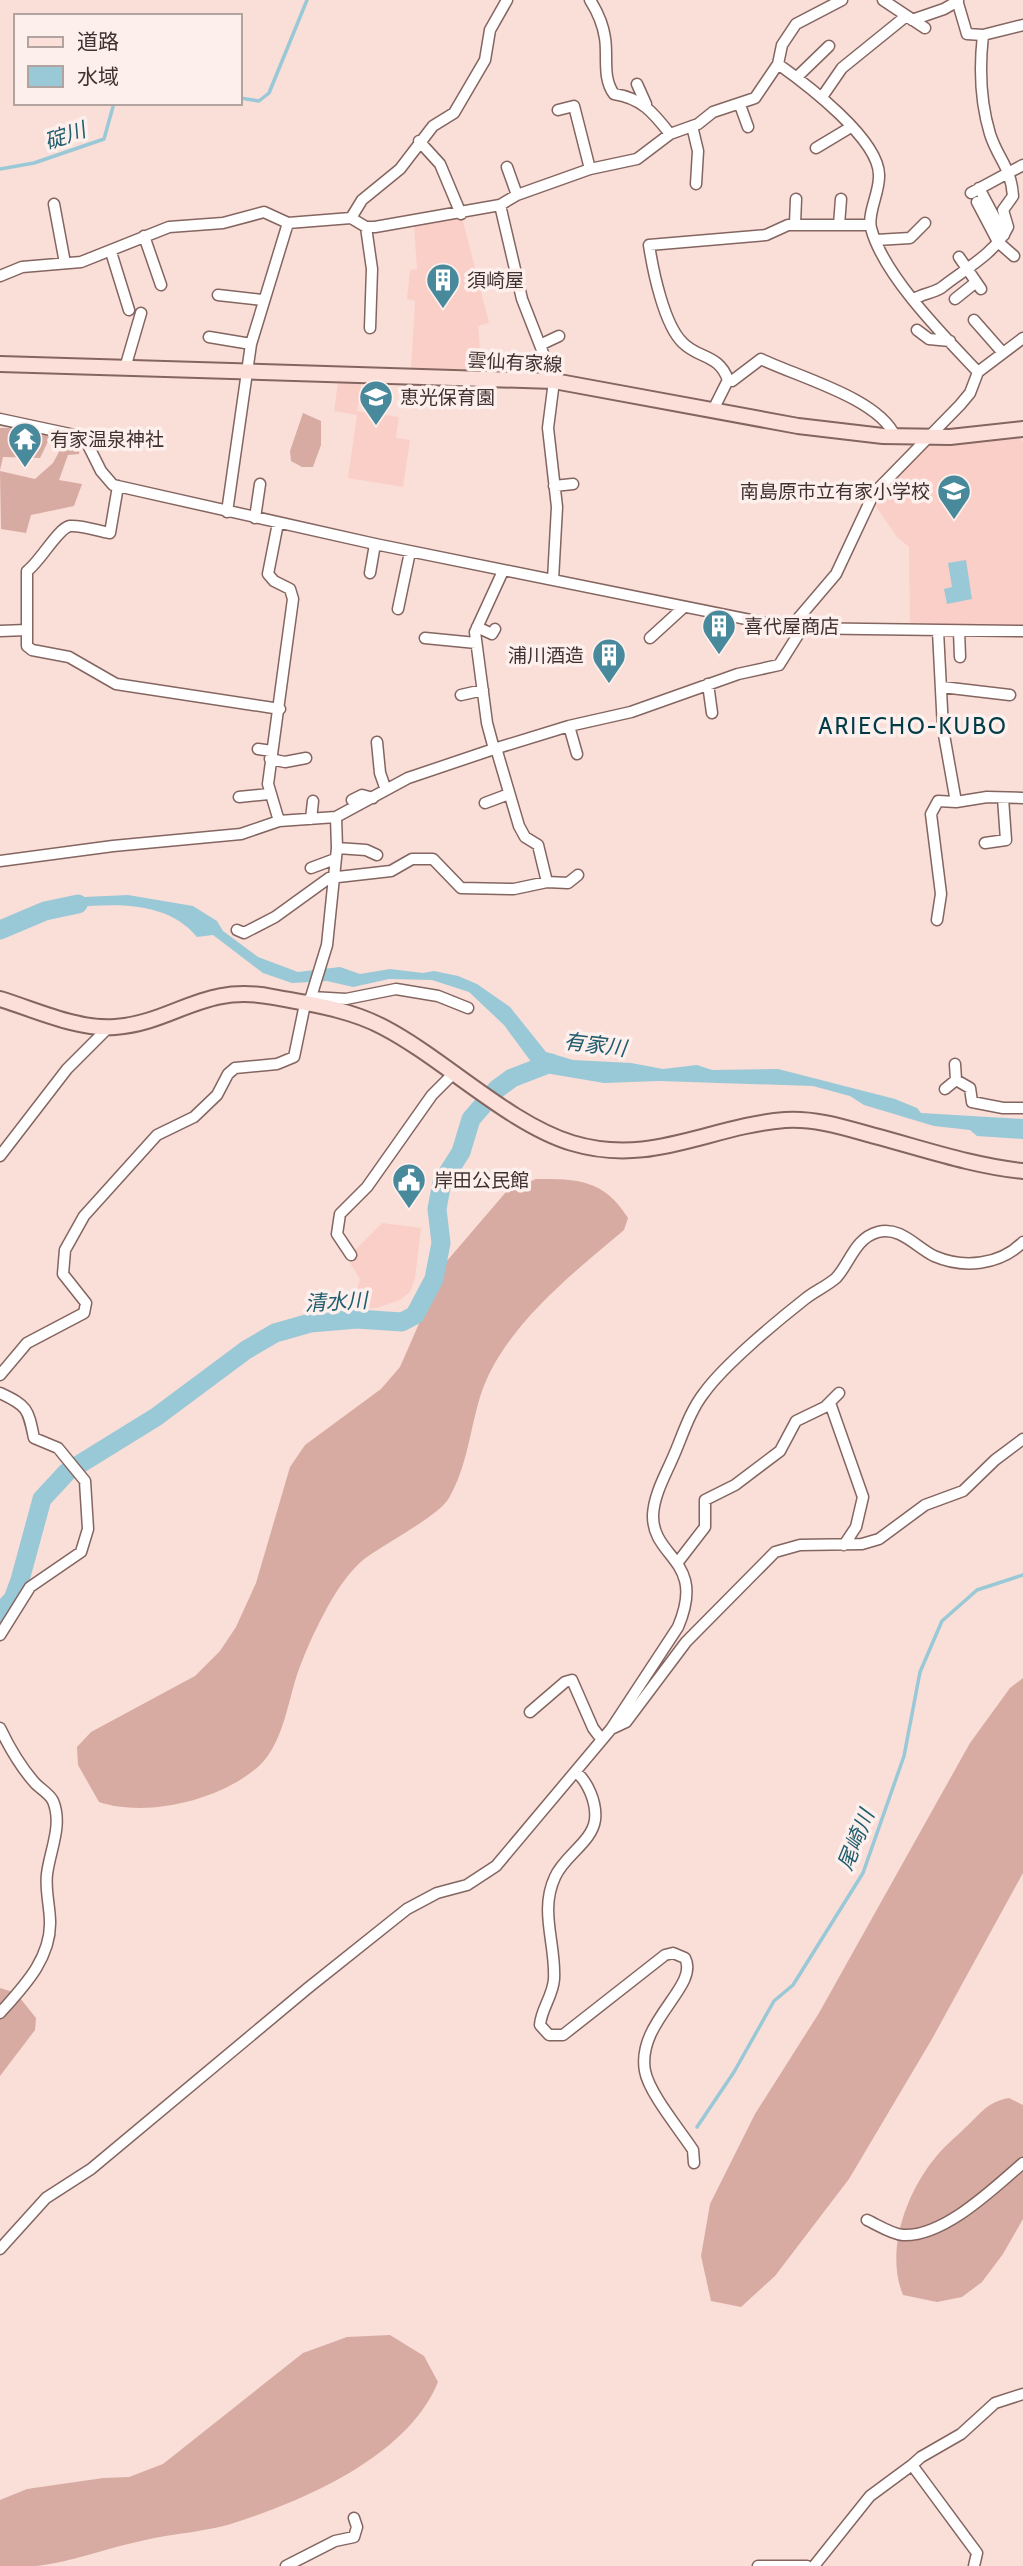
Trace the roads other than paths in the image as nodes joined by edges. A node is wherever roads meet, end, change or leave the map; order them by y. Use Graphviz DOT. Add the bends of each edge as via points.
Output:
graph roads {
  1 [pos="506,0"];
  2 [pos="590,0"];
  3 [pos="813,0"];
  4 [pos="842,0"];
  5 [pos="883,0"];
  6 [pos="958,0"];
  7 [pos="817,12"];
  8 [pos="909,18"];
  9 [pos="1023,25"];
  10 [pos="925,28"];
  11 [pos="983,35"];
  12 [pos="830,46"];
  13 [pos="778,64"];
  14 [pos="797,77"];
  15 [pos="637,84"];
  16 [pos="822,97"];
  17 [pos="646,104"];
  18 [pos="740,105"];
  19 [pos="558,110"];
  20 [pos="692,126"];
  21 [pos="748,127"];
  22 [pos="851,127"];
  23 [pos="670,134"];
  24 [pos="419,141"];
  25 [pos="816,148"];
  26 [pos="1023,165"];
  27 [pos="507,167"];
  28 [pos="590,169"];
  29 [pos="1009,170"];
  30 [pos="696,184"];
  31 [pos="517,195"];
  32 [pos="1018,197"];
  33 [pos="796,199"];
  34 [pos="841,199"];
  35 [pos="54,204"];
  36 [pos="500,205"];
  37 [pos="461,214"];
  38 [pos="351,218"];
  39 [pos="288,223"];
  40 [pos="925,223"];
  41 [pos="795,224"];
  42 [pos="839,225"];
  43 [pos="870,225"];
  44 [pos="366,227"];
  45 [pos="144,236"];
  46 [pos="1001,238"];
  47 [pos="876,240"];
  48 [pos="111,252"];
  49 [pos="1014,256"];
  50 [pos="959,257"];
  51 [pos="65,263"];
  52 [pos="965,269"];
  53 [pos="0,276"];
  54 [pos="947,280"];
  55 [pos="162,285"];
  56 [pos="218,295"];
  57 [pos="914,299"];
  58 [pos="262,300"];
  59 [pos="129,310"];
  60 [pos="141,313"];
  61 [pos="974,320"];
  62 [pos="370,328"];
  63 [pos="916,330"];
  64 [pos="559,336"];
  65 [pos="209,337"];
  66 [pos="1023,338"];
  67 [pos="950,341"];
  68 [pos="251,344"];
  69 [pos="542,344"];
  70 [pos="1003,353"];
  71 [pos="0,364"];
  72 [pos="125,368"];
  73 [pos="247,372"];
  74 [pos="978,372"];
  75 [pos="728,380"];
  76 [pos="554,381"];
  77 [pos="713,410"];
  78 [pos="0,419"];
  79 [pos="1021,432"];
  80 [pos="895,436"];
  81 [pos="925,438"];
  82 [pos="260,484"];
  83 [pos="573,484"];
  84 [pos="118,485"];
  85 [pos="554,486"];
  86 [pos="227,512"];
  87 [pos="255,518"];
  88 [pos="278,523"];
  89 [pos="375,544"];
  90 [pos="410,552"];
  91 [pos="503,571"];
  92 [pos="370,573"];
  93 [pos="553,580"];
  94 [pos="684,607"];
  95 [pos="398,609"];
  96 [pos="477,627"];
  97 [pos="495,629"];
  98 [pos="796,629"];
  99 [pos="27,630"];
  100 [pos="0,631"];
  101 [pos="938,631"];
  102 [pos="959,631"];
  103 [pos="1023,631"];
  104 [pos="425,638"];
  105 [pos="650,638"];
  106 [pos="476,643"];
  107 [pos="960,657"];
  108 [pos="708,684"];
  109 [pos="942,687"];
  110 [pos="483,690"];
  111 [pos="461,695"];
  112 [pos="1010,695"];
  113 [pos="279,709"];
  114 [pos="712,713"];
  115 [pos="569,726"];
  116 [pos="377,742"];
  117 [pos="258,749"];
  118 [pos="495,749"];
  119 [pos="577,754"];
  120 [pos="271,755"];
  121 [pos="306,758"];
  122 [pos="386,790"];
  123 [pos="269,794"];
  124 [pos="509,794"];
  125 [pos="239,797"];
  126 [pos="373,797"];
  127 [pos="1003,798"];
  128 [pos="1023,798"];
  129 [pos="352,800"];
  130 [pos="313,801"];
  131 [pos="956,802"];
  132 [pos="485,803"];
  133 [pos="336,817"];
  134 [pos="311,819"];
  135 [pos="279,821"];
  136 [pos="985,843"];
  137 [pos="336,854"];
  138 [pos="377,856"];
  139 [pos="0,861"];
  140 [pos="312,868"];
  141 [pos="578,875"];
  142 [pos="333,877"];
  143 [pos="547,882"];
  144 [pos="937,920"];
  145 [pos="237,930"];
  146 [pos="309,998"];
  147 [pos="0,999"];
  148 [pos="468,1008"];
  149 [pos="108,1028"];
  150 [pos="955,1064"];
  151 [pos="454,1073"];
  152 [pos="956,1080"];
  153 [pos="945,1089"];
  154 [pos="1023,1108"];
  155 [pos="0,1156"];
  156 [pos="1023,1171"];
  157 [pos="1023,1242"];
  158 [pos="351,1255"];
  159 [pos="0,1375"];
  160 [pos="0,1393"];
  161 [pos="839,1393"];
  162 [pos="830,1402"];
  163 [pos="1023,1439"];
  164 [pos="844,1545"];
  165 [pos="678,1562"];
  166 [pos="0,1635"];
  167 [pos="530,1712"];
  168 [pos="0,1728"];
  169 [pos="611,1729"];
  170 [pos="602,1740"];
  171 [pos="576,1772"];
  172 [pos="0,2013"];
  173 [pos="1023,2162"];
  174 [pos="694,2163"];
  175 [pos="867,2220"];
  176 [pos="0,2249"];
  177 [pos="1023,2394"];
  178 [pos="912,2465"];
  179 [pos="354,2518"];
  180 [pos="286,2566"];
  181 [pos="758,2566"];
  182 [pos="807,2566"];
  183 [pos="814,2566"];
  184 [pos="974,2566"];
  1 -- 24 [label="street" via="490,30 485,60 454,113"];
  2 -- 17 [label="street" via="605,38 610,90"];
  3 -- 7 [label="street"];
  4 -- 7 [label="street"];
  5 -- 8 [label="street"];
  6 -- 8 [label="street" via="944,9"];
  6 -- 11 [label="street" via="967,34"];
  7 -- 13 [label="street" via="796,24 785,38"];
  8 -- 10 [label="street"];
  8 -- 16 [label="street" via="842,68"];
  9 -- 11 [label="street"];
  11 -- 29 [label="street" via="979,84 990,134"];
  12 -- 14 [label="street"];
  13 -- 14 [label="street"];
  13 -- 18 [label="street" via="755,99"];
  14 -- 16 [label="street"];
  15 -- 17 [label="street"];
  16 -- 22 [label="street"];
  17 -- 23 [label="street"];
  18 -- 20 [label="street" via="713,111"];
  18 -- 21 [label="street"];
  19 -- 28 [label="street" via="574,106"];
  20 -- 23 [label="street"];
  20 -- 30 [label="street" via="698,151"];
  22 -- 25 [label="street"];
  22 -- 43 [label="street" via="877,160 878,185"];
  23 -- 28 [label="street" via="637,159"];
  24 -- 37 [label="street" via="440,164"];
  24 -- 38 [label="street" via="400,169 362,200"];
  26 -- 29 [label="street"];
  27 -- 31 [label="street"];
  28 -- 31 [label="street"];
  29 -- 32 [label="street"];
  29 -- 46 [label="street" via="976,195"];
  31 -- 36 [label="street"];
  32 -- 46 [label="street" via="1003,209 1008,227"];
  33 -- 41 [label="street"];
  34 -- 42 [label="street"];
  35 -- 51 [label="street"];
  36 -- 37 [label="street"];
  36 -- 69 [label="street" via="522,299"];
  37 -- 44 [label="street"];
  38 -- 39 [label="street"];
  38 -- 44 [label="street"];
  39 -- 45 [label="street" via="264,212 223,223 169,227"];
  39 -- 58 [label="street"];
  40 -- 47 [label="street" via="910,238"];
  41 -- 42 [label="street"];
  41 -- 75 [label="street" via="766,235 649,245 676,335 687,347 714,360"];
  42 -- 43 [label="street"];
  43 -- 47 [label="street"];
  44 -- 62 [label="street" via="372,269"];
  45 -- 48 [label="street"];
  45 -- 55 [label="street"];
  46 -- 49 [label="street"];
  46 -- 52 [label="street"];
  47 -- 57 [label="street" via="895,277"];
  48 -- 51 [label="street"];
  48 -- 59 [label="street"];
  50 -- 52 [label="street"];
  51 -- 53 [label="street" via="22,267"];
  52 -- 54 [label="street"];
  52 -- 54 [label="street" via="978,286 958,297"];
  54 -- 57 [label="street"];
  56 -- 58 [label="street"];
  57 -- 67 [label="street"];
  58 -- 68 [label="street"];
  60 -- 72 [label="street"];
  61 -- 70 [label="street"];
  63 -- 67 [label="street" via="929,339"];
  64 -- 69 [label="street"];
  65 -- 68 [label="street"];
  66 -- 70 [label="street"];
  67 -- 74 [label="street"];
  68 -- 73 [label="street"];
  69 -- 76 [label="street"];
  70 -- 74 [label="street"];
  71 -- 72 [label="street, 雲仙有家線"];
  72 -- 73 [label="street, 雲仙有家線"];
  73 -- 76 [label="street, 雲仙有家線"];
  73 -- 86 [label="street"];
  74 -- 81 [label="street" via="970,393"];
  75 -- 77 [label="street"];
  75 -- 80 [label="street" via="761,359 857,399 888,424"];
  76 -- 77 [label="street, 雲仙有家線"];
  76 -- 85 [label="street" via="548,428"];
  77 -- 80 [label="street, 雲仙有家線" via="799,426"];
  78 -- 84 [label="street" via="85,437 101,471"];
  79 -- 81 [label="street, 雲仙有家線"];
  80 -- 81 [label="street, 雲仙有家線"];
  81 -- 98 [label="street" via="874,493 836,574"];
  82 -- 87 [label="street"];
  83 -- 85 [label="street"];
  84 -- 86 [label="street"];
  84 -- 99 [label="street" via="110,533 70,526 61,529 41,560 27,571"];
  85 -- 93 [label="street"];
  86 -- 87 [label="street"];
  87 -- 88 [label="street"];
  88 -- 89 [label="street"];
  88 -- 113 [label="street" via="268,574 290,589 293,598"];
  89 -- 90 [label="street"];
  89 -- 92 [label="street"];
  90 -- 91 [label="street"];
  90 -- 95 [label="street"];
  91 -- 93 [label="street"];
  91 -- 96 [label="street"];
  93 -- 94 [label="street"];
  94 -- 98 [label="street"];
  94 -- 105 [label="street"];
  96 -- 97 [label="street" via="492,634"];
  96 -- 106 [label="street"];
  98 -- 101 [label="street"];
  98 -- 108 [label="street" via="779,665"];
  99 -- 100 [label="street"];
  99 -- 113 [label="street" via="27,646 32,650 69,657 116,684"];
  101 -- 102 [label="street"];
  101 -- 109 [label="street"];
  102 -- 103 [label="street"];
  102 -- 107 [label="street"];
  104 -- 106 [label="street"];
  106 -- 110 [label="street"];
  108 -- 114 [label="street"];
  108 -- 115 [label="street" via="631,712"];
  109 -- 112 [label="street"];
  109 -- 131 [label="street" via="943,729"];
  110 -- 111 [label="street"];
  110 -- 118 [label="street"];
  113 -- 120 [label="street"];
  115 -- 118 [label="street"];
  115 -- 119 [label="street"];
  116 -- 122 [label="street"];
  117 -- 120 [label="street"];
  118 -- 122 [label="street"];
  118 -- 124 [label="street"];
  120 -- 121 [label="street" via="285,762"];
  120 -- 123 [label="street"];
  122 -- 126 [label="street"];
  123 -- 125 [label="street"];
  123 -- 135 [label="street"];
  124 -- 132 [label="street"];
  124 -- 143 [label="street" via="522,834 538,845 542,854"];
  126 -- 129 [label="street" via="362,795"];
  126 -- 133 [label="street"];
  127 -- 128 [label="street"];
  127 -- 131 [label="street"];
  127 -- 136 [label="street" via="1006,840"];
  130 -- 134 [label="street"];
  131 -- 144 [label="street" via="938,801 931,814 941,894"];
  133 -- 134 [label="street"];
  133 -- 137 [label="street"];
  134 -- 135 [label="street"];
  135 -- 139 [label="street" via="241,834"];
  137 -- 138 [label="street" via="366,850"];
  137 -- 140 [label="street"];
  137 -- 142 [label="street"];
  141 -- 143 [label="street" via="568,883"];
  142 -- 143 [label="street" via="391,871 422,858 433,859 461,888 514,889"];
  142 -- 145 [label="street" via="271,919 244,933"];
  142 -- 146 [label="street" via="324,961"];
  146 -- 148 [label="street" via="346,999 396,989 438,996"];
  146 -- 149 [label="street" via="221,994"];
  146 -- 151 [label="street" via="374,1022"];
  146 -- 159 [label="street" via="294,1057 277,1065 235,1068 217,1095 194,1117 158,1135 84,1216 65,1250 63,1274 86,1303 85,1313 27,1343"];
  147 -- 149 [label="street"];
  149 -- 155 [label="street" via="67,1069"];
  150 -- 152 [label="street"];
  151 -- 156 [label="street" via="568,1142 614,1152 663,1148 763,1122 810,1121 972,1163"];
  151 -- 158 [label="street" via="340,1214 337,1234"];
  152 -- 153 [label="street"];
  152 -- 154 [label="street" via="970,1088 972,1102"];
  157 -- 165 [label="street" via="994,1261 974,1264 934,1256 891,1231 870,1234 858,1245 833,1280 782,1318 713,1382 695,1406 653,1514 658,1536"];
  160 -- 166 [label="street" via="28,1410 34,1438 58,1448 85,1481 88,1529 81,1552 30,1587"];
  161 -- 162 [label="street"];
  162 -- 164 [label="street" via="863,1497 856,1527"];
  162 -- 165 [label="street" via="796,1420 780,1451 735,1485 705,1500 705,1527"];
  163 -- 164 [label="street" via="963,1490 925,1505 878,1539"];
  164 -- 169 [label="street" via="787,1547 763,1560 746,1585 686,1642 626,1722"];
  165 -- 169 [label="street" via="687,1587 682,1619"];
  167 -- 170 [label="street" via="572,1680"];
  168 -- 172 [label="street" via="35,1783 51,1797 56,1812 46,1876 50,1937 26,1983"];
  169 -- 170 [label="street"];
  170 -- 171 [label="street"];
  171 -- 174 [label="street" via="588,1786 595,1823 590,1835 562,1864 550,1890 547,1918 554,1980 540,2025 549,2035 563,2035 665,1955 685,1958 689,1967 685,1983 652,2026 644,2058 646,2077 693,2150"];
  171 -- 176 [label="street" via="496,1866 467,1885 407,1909 91,2169 46,2198"];
  173 -- 175 [label="street" via="944,2224 927,2231 895,2234"];
  177 -- 178 [label="street" via="995,2403 961,2434"];
  178 -- 183 [label="street" via="870,2496"];
  178 -- 184 [label="street" via="977,2553"];
  179 -- 180 [label="street" via="354,2537 335,2541"];
  181 -- 182 [label="street"];
}
